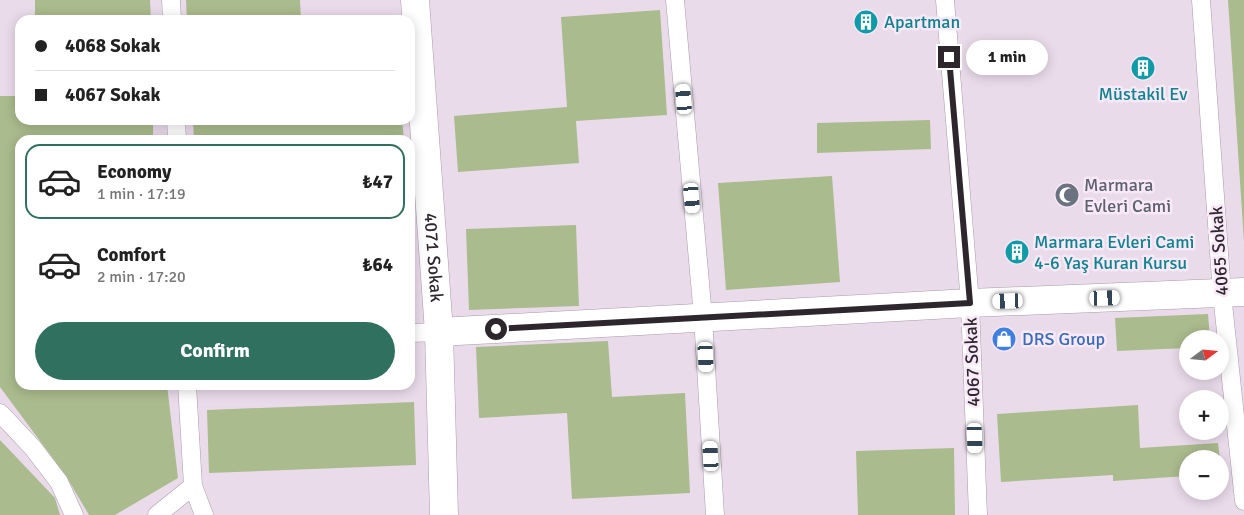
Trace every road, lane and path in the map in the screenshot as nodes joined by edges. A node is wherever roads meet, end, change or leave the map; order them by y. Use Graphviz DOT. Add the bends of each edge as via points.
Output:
graph roads {
  1 [pos="171,0"];
  2 [pos="415,0"];
  3 [pos="675,0"];
  4 [pos="944,0"];
  5 [pos="1201,0"];
  6 [pos="172,15"];
  7 [pos="1233,293"];
  8 [pos="970,303"];
  9 [pos="703,317"];
  10 [pos="439,332"];
  11 [pos="415,333"];
  12 [pos="187,390"];
  13 [pos="0,413"];
  14 [pos="193,486"];
  15 [pos="1244,501"];
  16 [pos="74,515"];
  17 [pos="157,515"];
  18 [pos="204,515"];
  19 [pos="444,515"];
  20 [pos="715,515"];
  21 [pos="978,515"];
  1 -- 6 [label="lane"];
  2 -- 10 [label="street, 4071 Sokak"];
  3 -- 9 [label="lane"];
  4 -- 8 [label="lane, 4067 Sokak"];
  5 -- 7 [label="lane, 4065 Sokak"];
  7 -- 8 [label="street"];
  7 -- 15 [label="lane, 4065 Sokak"];
  8 -- 9 [label="street"];
  8 -- 21 [label="lane, 4067 Sokak"];
  9 -- 10 [label="street"];
  9 -- 20 [label="lane"];
  10 -- 11 [label="lane"];
  10 -- 19 [label="street, 4071 Sokak"];
  12 -- 14 [label="lane"];
  13 -- 16 [label="lane" via="33,448 58,482"];
  14 -- 17 [label="lane"];
  14 -- 18 [label="lane"];
}
